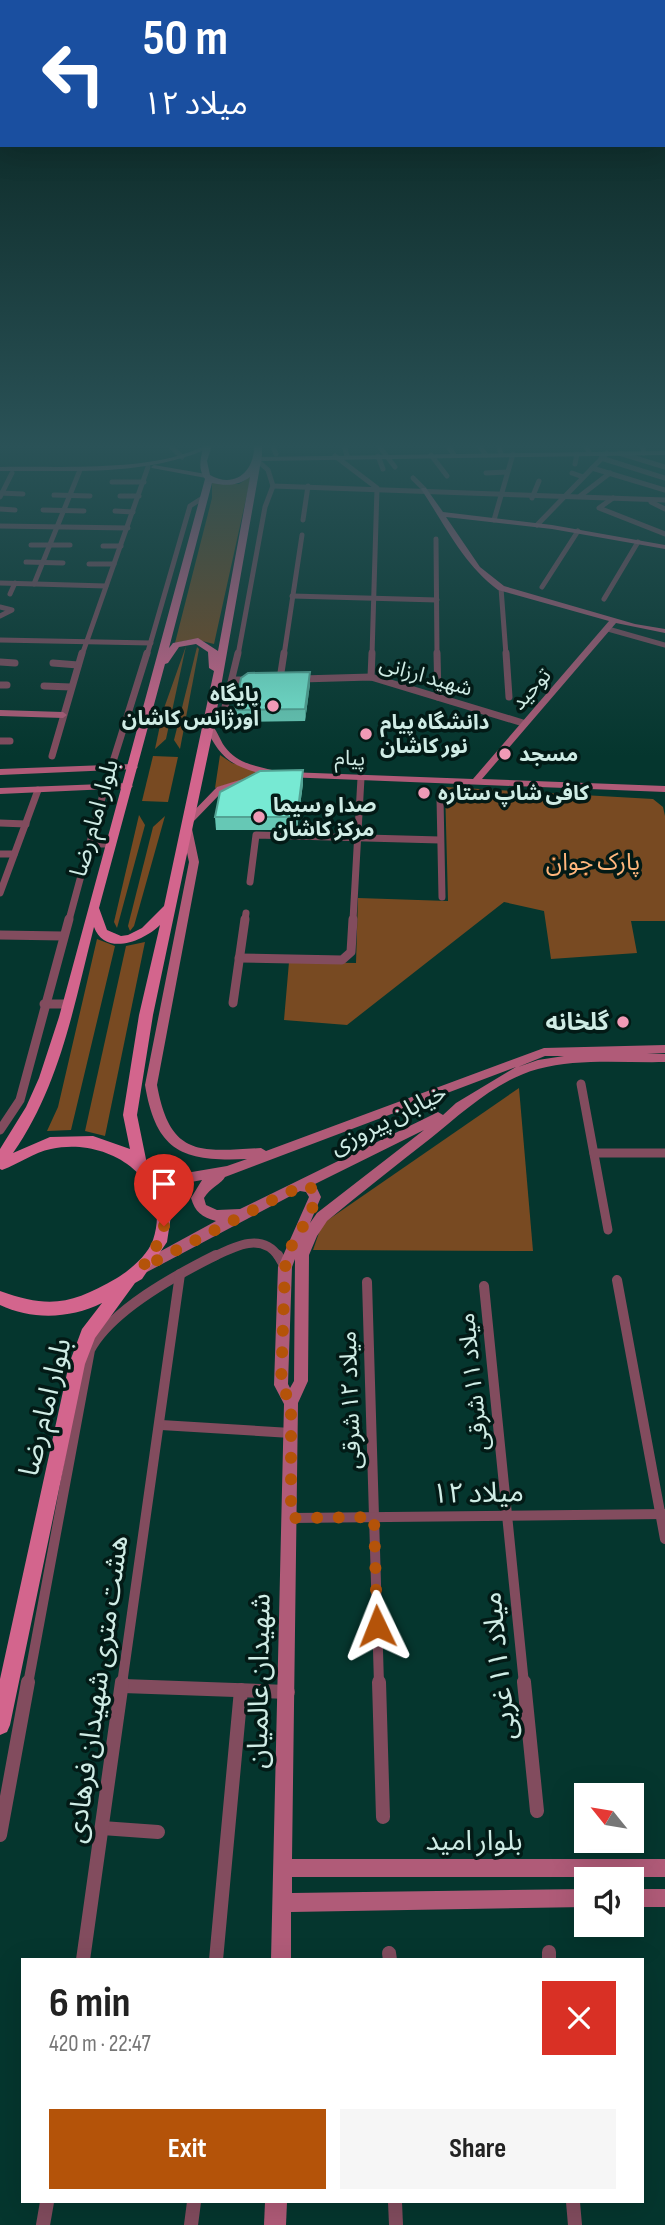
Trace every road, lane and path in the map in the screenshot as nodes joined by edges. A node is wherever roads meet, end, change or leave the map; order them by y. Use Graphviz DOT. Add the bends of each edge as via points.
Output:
graph roads {
  1 [pos="49,549"];
  2 [pos="120,549"];
  3 [pos="178,549"];
  4 [pos="190,549"];
  5 [pos="242,549"];
  6 [pos="257,549"];
  7 [pos="300,549"];
  8 [pos="374,549"];
  9 [pos="436,549"];
  10 [pos="464,549"];
  11 [pos="566,549"];
  12 [pos="634,549"];
  13 [pos="26,562"];
  14 [pos="43,563"];
  15 [pos="63,563"];
  16 [pos="89,564"];
  17 [pos="114,564"];
  18 [pos="0,583"];
  19 [pos="15,583"];
  20 [pos="34,584"];
  21 [pos="106,586"];
  22 [pos="541,587"];
  23 [pos="501,588"];
  24 [pos="10,594"];
  25 [pos="292,596"];
  26 [pos="372,598"];
  27 [pos="604,599"];
  28 [pos="437,600"];
  29 [pos="0,607"];
  30 [pos="0,616"];
  31 [pos="615,620"];
  32 [pos="608,629"];
  33 [pos="665,631"];
  34 [pos="86,641"];
  35 [pos="1,642"];
  36 [pos="151,643"];
  37 [pos="665,645"];
  38 [pos="0,662"];
  39 [pos="15,663"];
  40 [pos="53,663"];
  41 [pos="78,664"];
  42 [pos="157,675"];
  43 [pos="371,677"];
  44 [pos="268,679"];
  45 [pos="280,679"];
  46 [pos="233,680"];
  47 [pos="256,680"];
  48 [pos="44,686"];
  49 [pos="71,687"];
  50 [pos="214,697"];
  51 [pos="438,697"];
  52 [pos="509,697"];
  53 [pos="0,713"];
  54 [pos="63,715"];
  55 [pos="147,715"];
  56 [pos="129,716"];
  57 [pos="523,723"];
  58 [pos="209,724"];
  59 [pos="0,741"];
  60 [pos="10,741"];
  61 [pos="52,755"];
  62 [pos="133,767"];
  63 [pos="94,768"];
  64 [pos="111,768"];
  65 [pos="0,772"];
  66 [pos="285,775"];
  67 [pos="361,778"];
  68 [pos="475,782"];
  69 [pos="128,786"];
  70 [pos="91,787"];
  71 [pos="105,787"];
  72 [pos="665,789"];
  73 [pos="38,790"];
  74 [pos="0,791"];
  75 [pos="440,798"];
  76 [pos="0,823"];
  77 [pos="26,824"];
  78 [pos="188,825"];
  79 [pos="256,835"];
  80 [pos="356,838"];
  81 [pos="440,840"];
  82 [pos="90,844"];
  83 [pos="112,844"];
  84 [pos="0,854"];
  85 [pos="14,854"];
  86 [pos="250,882"];
  87 [pos="1,889"];
  88 [pos="442,897"];
  89 [pos="170,905"];
  90 [pos="94,906"];
  91 [pos="246,913"];
  92 [pos="0,935"];
  93 [pos="63,936"];
  94 [pos="239,958"];
  95 [pos="233,1003"];
  96 [pos="44,1004"];
  97 [pos="67,1004"];
  98 [pos="146,1015"];
  99 [pos="159,1042"];
  100 [pos="665,1049"];
  101 [pos="665,1058"];
  102 [pos="581,1084"];
  103 [pos="466,1103"];
  104 [pos="0,1130"];
  105 [pos="275,1153"];
  106 [pos="594,1153"];
  107 [pos="665,1153"];
  108 [pos="0,1160"];
  109 [pos="0,1166"];
  110 [pos="144,1167"];
  111 [pos="228,1171"];
  112 [pos="301,1186"];
  113 [pos="250,1210"];
  114 [pos="608,1230"];
  115 [pos="285,1267"];
  116 [pos="136,1273"];
  117 [pos="180,1274"];
  118 [pos="617,1280"];
  119 [pos="367,1282"];
  120 [pos="484,1286"];
  121 [pos="0,1298"];
  122 [pos="291,1403"];
  123 [pos="160,1425"];
  124 [pos="291,1433"];
  125 [pos="663,1514"];
  126 [pos="508,1516"];
  127 [pos="374,1517"];
  128 [pos="291,1518"];
  129 [pos="665,1539"];
  130 [pos="31,1623"];
  131 [pos="123,1686"];
  132 [pos="241,1690"];
  133 [pos="288,1692"];
  134 [pos="0,1725"];
  135 [pos="537,1811"];
  136 [pos="383,1817"];
  137 [pos="102,1828"];
  138 [pos="158,1832"];
  139 [pos="0,1835"];
  140 [pos="284,1868"];
  141 [pos="665,1868"];
  142 [pos="574,1898"];
  143 [pos="644,1898"];
  144 [pos="665,1898"];
  145 [pos="283,1903"];
  146 [pos="83,1958"];
  147 [pos="216,1958"];
  148 [pos="281,1958"];
  149 [pos="47,2203"];
  150 [pos="194,2203"];
  151 [pos="276,2203"];
  152 [pos="396,2203"];
  153 [pos="573,2203"];
  154 [pos="43,2225"];
  155 [pos="191,2225"];
  156 [pos="275,2225"];
  157 [pos="396,2225"];
  158 [pos="575,2225"];
  1 -- 14 [label="street"];
  2 -- 17 [label="street"];
  3 -- 36 [label="street"];
  4 -- 42 [label="main road, بلوار امام رضا"];
  5 -- 50 [label="main road"];
  6 -- 46 [label="street"];
  7 -- 25 [label="street"];
  8 -- 26 [label="street"];
  9 -- 28 [label="street"];
  10 -- 23 [label="main road" via="477,570"];
  11 -- 22 [label="street"];
  12 -- 27 [label="street"];
  13 -- 14 [label="street"];
  14 -- 15 [label="street"];
  14 -- 20 [label="street"];
  16 -- 17 [label="street"];
  17 -- 21 [label="street"];
  18 -- 19 [label="street"];
  19 -- 20 [label="street"];
  19 -- 24 [label="street"];
  20 -- 21 [label="street"];
  21 -- 34 [label="street"];
  23 -- 31 [label="main road"];
  23 -- 52 [label="street"];
  25 -- 26 [label="street"];
  25 -- 45 [label="street"];
  26 -- 28 [label="street"];
  26 -- 43 [label="street"];
  28 -- 51 [label="street"];
  29 -- 30 [label="street" via="12,610"];
  31 -- 32 [label="main road, توحید"];
  31 -- 33 [label="main road"];
  32 -- 37 [label="street"];
  32 -- 57 [label="main road, توحید"];
  34 -- 35 [label="street"];
  34 -- 36 [label="street"];
  34 -- 41 [label="street"];
  36 -- 56 [label="street"];
  38 -- 39 [label="street"];
  40 -- 41 [label="street"];
  41 -- 49 [label="street"];
  42 -- 50 [label="main road" via="176,645 193,640 206,643 213,654"];
  42 -- 55 [label="main road, بلوار امام رضا"];
  43 -- 45 [label="street, شهید ارزانی"];
  43 -- 51 [label="street, شهید ارزانی"];
  44 -- 45 [label="street, شهید ارزانی"];
  46 -- 47 [label="street"];
  46 -- 58 [label="street" via="224,711"];
  48 -- 49 [label="street"];
  49 -- 54 [label="street"];
  50 -- 58 [label="main road"];
  51 -- 57 [label="street, شهید ارزانی"];
  53 -- 54 [label="main road"];
  54 -- 61 [label="street"];
  55 -- 56 [label="street"];
  55 -- 62 [label="main road, بلوار امام رضا"];
  56 -- 64 [label="street"];
  57 -- 68 [label="main road, توحید"];
  58 -- 66 [label="main road" via="217,747 227,757"];
  58 -- 78 [label="main road"];
  59 -- 60 [label="street"];
  62 -- 64 [label="main road"];
  62 -- 69 [label="main road, بلوار امام رضا"];
  63 -- 64 [label="main road"];
  63 -- 65 [label="main road"];
  63 -- 70 [label="main road" via="110,778"];
  66 -- 67 [label="main road, پیام"];
  66 -- 78 [label="main road" via="246,779 220,789"];
  67 -- 68 [label="main road, پیام"];
  67 -- 80 [label="street"];
  68 -- 72 [label="main road, پیام"];
  69 -- 71 [label="main road"];
  69 -- 83 [label="main road, بلوار امام رضا"];
  70 -- 71 [label="main road"];
  70 -- 73 [label="main road"];
  71 -- 82 [label="street"];
  73 -- 74 [label="main road"];
  73 -- 77 [label="street"];
  75 -- 81 [label="street"];
  76 -- 77 [label="street"];
  77 -- 85 [label="street"];
  78 -- 89 [label="main road"];
  78 -- 99 [label="main road" via="194,862"];
  79 -- 80 [label="street"];
  79 -- 86 [label="street"];
  80 -- 81 [label="street"];
  80 -- 94 [label="street" via="351,951 342,960"];
  81 -- 88 [label="street"];
  82 -- 83 [label="street"];
  82 -- 93 [label="street"];
  83 -- 90 [label="main road, بلوار امام رضا"];
  84 -- 85 [label="street"];
  85 -- 87 [label="street"];
  89 -- 90 [label="main road" via="144,934 125,940 102,932"];
  89 -- 98 [label="main road"];
  90 -- 97 [label="main road, بلوار امام رضا"];
  91 -- 94 [label="street"];
  92 -- 93 [label="street"];
  93 -- 96 [label="street"];
  94 -- 95 [label="street"];
  96 -- 97 [label="street"];
  96 -- 104 [label="street" via="20,1100"];
  97 -- 108 [label="main road, بلوار امام رضا" via="33,1109"];
  98 -- 99 [label="main road"];
  98 -- 110 [label="main road" via="130,1115"];
  99 -- 105 [label="main road" via="151,1085 154,1114 170,1139 198,1153"];
  100 -- 105 [label="main road, خیابان پیروزی" via="544,1052"];
  101 -- 103 [label="main road, خیابان پیروزی" via="537,1065 518,1070"];
  102 -- 106 [label="street"];
  103 -- 112 [label="main road, خیابان پیروزی"];
  103 -- 122 [label="main road" via="322,1217 311,1233 302,1255 301,1381"];
  105 -- 111 [label="main road, خیابان پیروزی"];
  106 -- 107 [label="street"];
  106 -- 114 [label="street"];
  109 -- 110 [label="main road" via="41,1146 80,1141 117,1148"];
  110 -- 111 [label="main road, خیابان پیروزی" via="180,1179"];
  110 -- 116 [label="main road, بلوار امام رضا" via="159,1186 165,1209 159,1242"];
  111 -- 113 [label="main road" via="200,1192 200,1208 216,1216"];
  112 -- 113 [label="main road, خیابان پیروزی"];
  112 -- 115 [label="main road" via="314,1190 314,1203"];
  113 -- 116 [label="main road, خیابان پیروزی"];
  115 -- 117 [label="street" via="275,1249 255,1241"];
  115 -- 122 [label="main road" via="281,1385"];
  116 -- 121 [label="main road" via="110,1293 78,1306 44,1310"];
  116 -- 130 [label="main road, بلوار امام رضا" via="88,1334 77,1364"];
  117 -- 123 [label="street, هشت متری شهیدان فرهادی"];
  117 -- 130 [label="street" via="105,1328 90,1350"];
  118 -- 125 [label="street"];
  119 -- 127 [label="street, میلاد ۱۲ شرقی"];
  120 -- 126 [label="street, میلاد ۱۱ شرقی"];
  122 -- 124 [label="main road, شهیدان عالمیان"];
  123 -- 124 [label="street"];
  123 -- 131 [label="street, هشت متری شهیدان فرهادی"];
  124 -- 128 [label="main road, شهیدان عالمیان"];
  125 -- 126 [label="street, میلاد ۱۲"];
  125 -- 129 [label="street"];
  126 -- 127 [label="street, میلاد ۱۲"];
  126 -- 135 [label="street, میلاد ۱۱ غربی"];
  127 -- 128 [label="street, میلاد ۱۲"];
  127 -- 136 [label="street, میلاد ۱۲ شرقی"];
  128 -- 133 [label="main road, شهیدان عالمیان"];
  130 -- 134 [label="main road, بلوار امام رضا"];
  130 -- 139 [label="street"];
  131 -- 132 [label="street"];
  131 -- 137 [label="street, هشت متری شهیدان فرهادی"];
  132 -- 133 [label="street"];
  132 -- 147 [label="street"];
  133 -- 140 [label="main road, شهیدان عالمیان"];
  137 -- 138 [label="street"];
  137 -- 146 [label="street, هشت متری شهیدان فرهادی"];
  140 -- 141 [label="main road, بلوار امید"];
  140 -- 145 [label="main road, شهیدان عالمیان"];
  142 -- 145 [label="main road"];
  143 -- 144 [label="main road"];
  145 -- 148 [label="main road, شهیدان عالمیان"];
  149 -- 154 [label="street"];
  150 -- 155 [label="street"];
  151 -- 156 [label="main road"];
  152 -- 157 [label="street"];
  153 -- 158 [label="street"];
}
